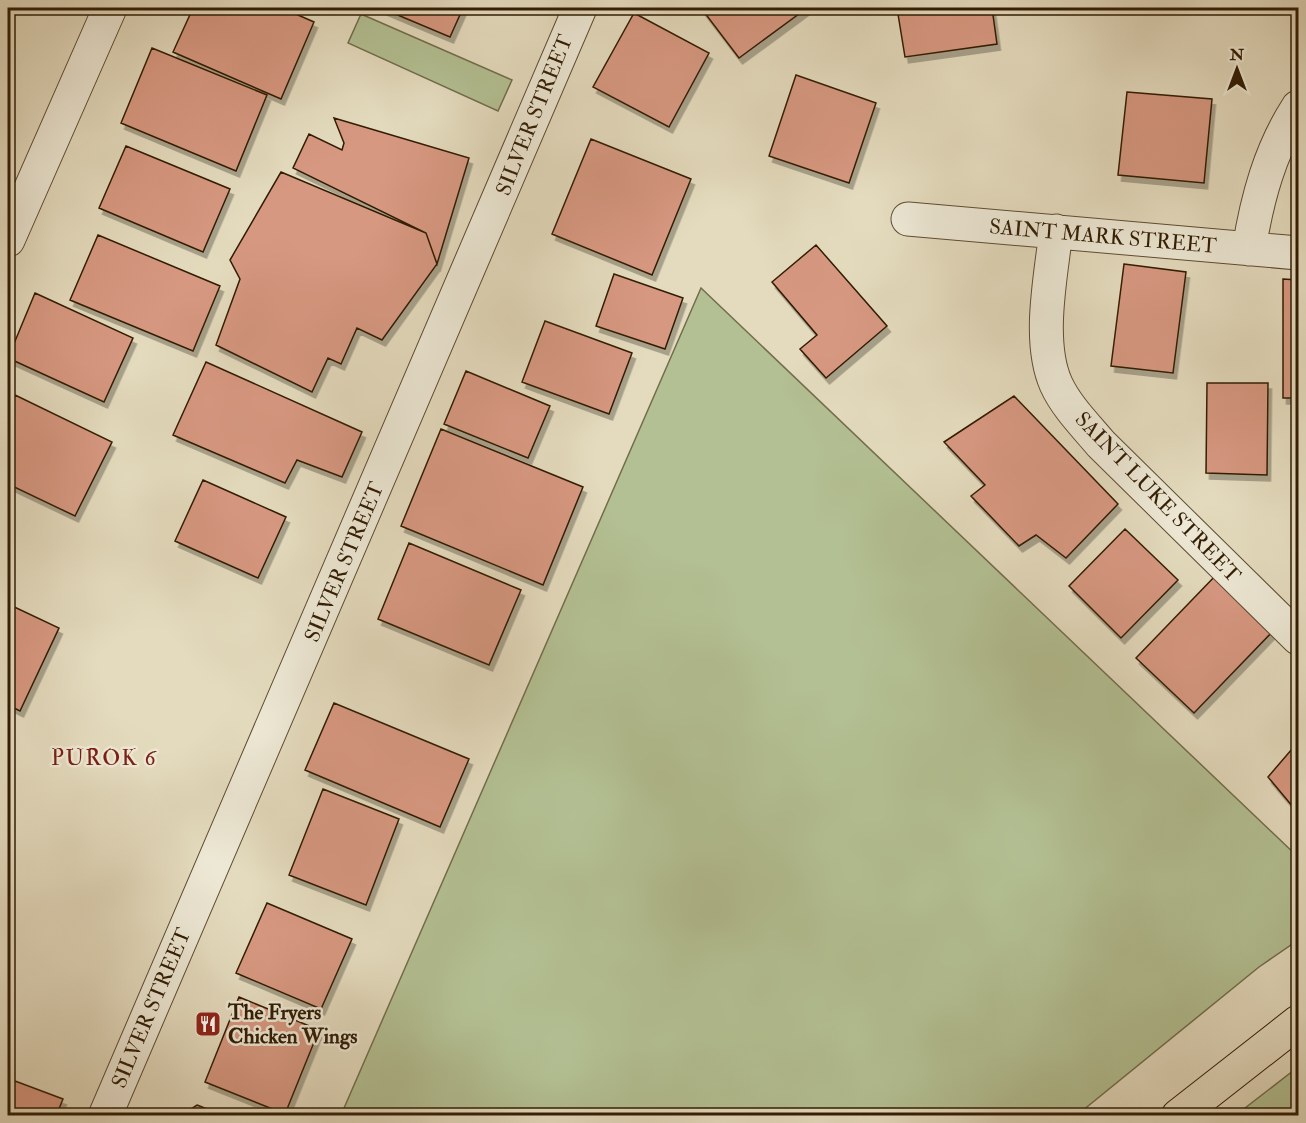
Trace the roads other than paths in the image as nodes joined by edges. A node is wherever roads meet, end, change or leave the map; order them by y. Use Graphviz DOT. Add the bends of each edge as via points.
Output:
graph roads {
  1 [pos="110,8"];
  2 [pos="580,8"];
  3 [pos="1299,107"];
  4 [pos="908,219"];
  5 [pos="1056,231"];
  6 [pos="8,240"];
  7 [pos="1249,249"];
  8 [pos="1299,254"];
  9 [pos="1299,638"];
  10 [pos="1299,1022"];
  11 [pos="105,1116"];
  12 [pos="1178,1116"];
  1 -- 6 [label="street"];
  2 -- 11 [label="street, SILVER STREET"];
  3 -- 7 [label="street" via="1287,125 1257,201"];
  4 -- 5 [label="street, SAINT MARK STREET"];
  5 -- 7 [label="street, SAINT MARK STREET"];
  5 -- 9 [label="street, SAINT LUKE STREET" via="1047,319 1056,383 1101,444"];
  7 -- 8 [label="street, SAINT MARK STREET"];
  10 -- 12 [label="main road"];
}
